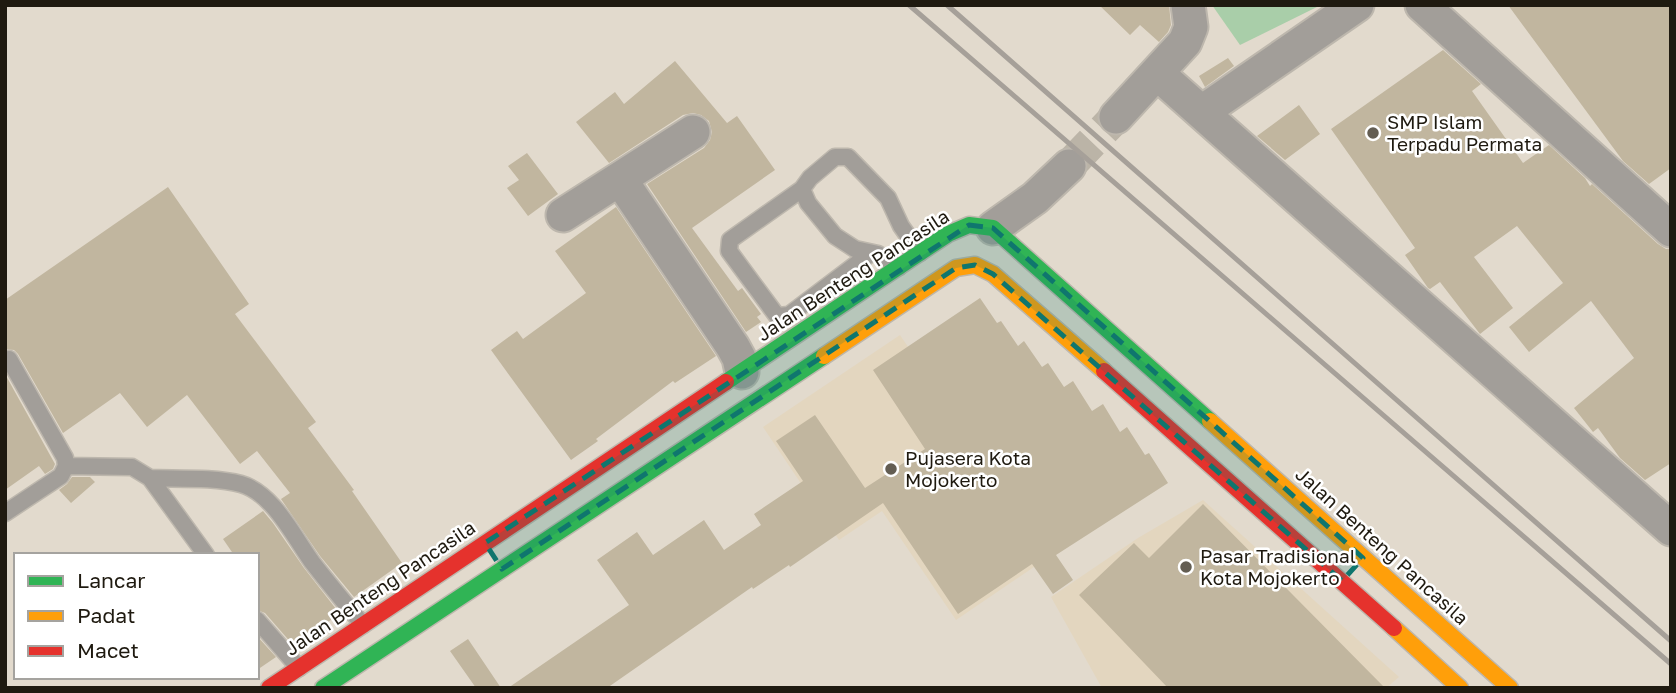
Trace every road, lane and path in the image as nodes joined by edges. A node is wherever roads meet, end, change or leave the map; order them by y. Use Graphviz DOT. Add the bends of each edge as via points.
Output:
graph roads {
  1 [pos="1188,5"];
  2 [pos="1357,5"];
  3 [pos="1422,5"];
  4 [pos="1157,73"];
  5 [pos="1202,111"];
  6 [pos="1116,117"];
  7 [pos="693,132"];
  8 [pos="1069,166"];
  9 [pos="620,179"];
  10 [pos="802,189"];
  11 [pos="563,215"];
  12 [pos="993,228"];
  13 [pos="1671,230"];
  14 [pos="871,253"];
  15 [pos="920,253"];
  16 [pos="898,267"];
  17 [pos="9,359"];
  18 [pos="751,385"];
  19 [pos="66,466"];
  20 [pos="150,478"];
  21 [pos="5,513"];
  22 [pos="1671,529"];
  23 [pos="485,543"];
  24 [pos="205,553"];
  25 [pos="502,569"];
  26 [pos="1352,569"];
  27 [pos="259,622"];
  28 [pos="363,625"];
  29 [pos="299,668"];
  30 [pos="270,688"];
  31 [pos="323,688"];
  32 [pos="1460,688"];
  33 [pos="1510,688"];
  1 -- 4 [label="street" via="1191,27 1185,42"];
  2 -- 5 [label="street"];
  3 -- 13 [label="street"];
  4 -- 5 [label="street"];
  4 -- 6 [label="street"];
  5 -- 22 [label="street"];
  7 -- 9 [label="street"];
  8 -- 12 [label="street"];
  9 -- 11 [label="street"];
  9 -- 18 [label="street" via="733,347"];
  10 -- 14 [label="lane" via="835,236"];
  10 -- 14 [label="lane" via="730,240 729,251 777,316 789,315"];
  10 -- 15 [label="lane" via="835,157 848,157 888,198"];
  12 -- 15 [label="street, Jalan Benteng Pancasila" via="969,225"];
  12 -- 26 [label="street, Jalan Benteng Pancasila"];
  14 -- 16 [label="lane"];
  15 -- 16 [label="street, Jalan Benteng Pancasila"];
  16 -- 18 [label="street, Jalan Benteng Pancasila"];
  17 -- 19 [label="lane"];
  18 -- 23 [label="street, Jalan Benteng Pancasila"];
  18 -- 25 [label="street, Jalan Benteng Pancasila"];
  18 -- 26 [label="street, Jalan Benteng Pancasila" via="956,268 975,265 993,274"];
  19 -- 20 [label="lane" via="132,467"];
  19 -- 21 [label="lane" via="61,476"];
  20 -- 24 [label="lane"];
  20 -- 28 [label="lane" via="231,483 261,495"];
  23 -- 25 [label="street"];
  23 -- 28 [label="street, Jalan Benteng Pancasila"];
  25 -- 31 [label="street, Jalan Benteng Pancasila"];
  26 -- 32 [label="street, Jalan Benteng Pancasila"];
  26 -- 33 [label="street, Jalan Benteng Pancasila"];
  27 -- 29 [label="lane"];
  28 -- 29 [label="street, Jalan Benteng Pancasila"];
  29 -- 30 [label="street, Jalan Benteng Pancasila"];
}
